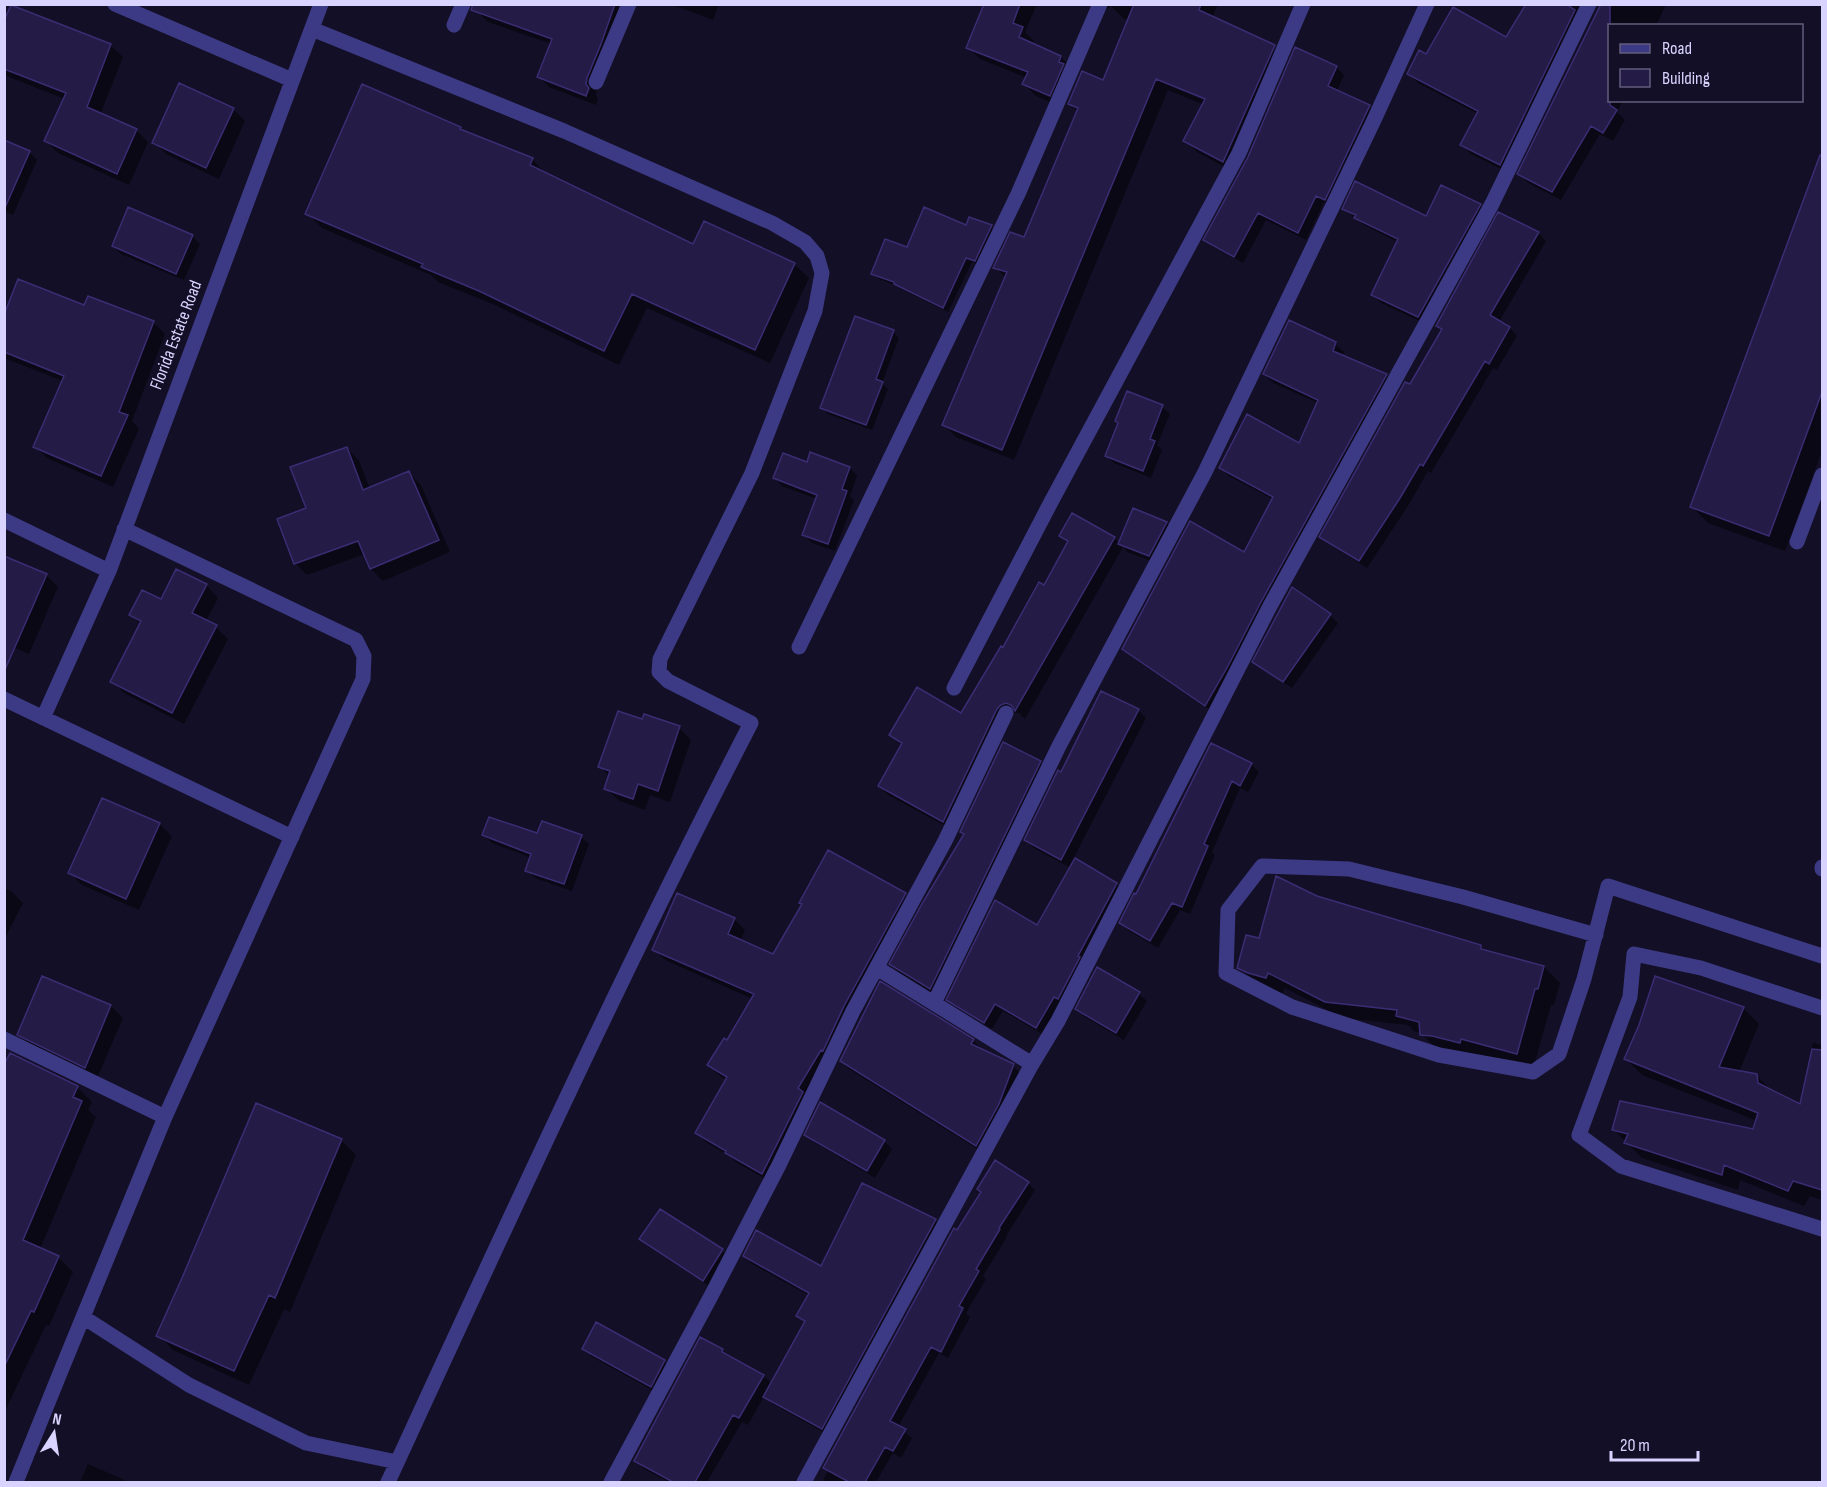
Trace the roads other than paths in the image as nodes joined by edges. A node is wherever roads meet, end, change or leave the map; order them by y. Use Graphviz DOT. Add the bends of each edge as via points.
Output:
graph roads {
  1 [pos="115,4"];
  2 [pos="463,4"];
  3 [pos="629,4"];
  4 [pos="1100,4"];
  5 [pos="1304,4"];
  6 [pos="1427,4"];
  7 [pos="1589,4"];
  8 [pos="320,9"];
  9 [pos="454,25"];
  10 [pos="312,29"];
  11 [pos="292,80"];
  12 [pos="596,82"];
  13 [pos="1822,475"];
  14 [pos="4,520"];
  15 [pos="124,529"];
  16 [pos="1797,542"];
  17 [pos="109,571"];
  18 [pos="799,647"];
  19 [pos="954,688"];
  20 [pos="4,699"];
  21 [pos="1006,712"];
  22 [pos="43,718"];
  23 [pos="292,837"];
  24 [pos="1596,935"];
  25 [pos="1822,956"];
  26 [pos="877,968"];
  27 [pos="934,1003"];
  28 [pos="1822,1008"];
  29 [pos="4,1039"];
  30 [pos="1032,1064"];
  31 [pos="165,1117"];
  32 [pos="1822,1229"];
  33 [pos="83,1317"];
  34 [pos="397,1462"];
  35 [pos="16,1482"];
  36 [pos="388,1482"];
  37 [pos="611,1482"];
  38 [pos="804,1482"];
  1 -- 11 [label="street"];
  2 -- 9 [label="street"];
  3 -- 12 [label="street"];
  4 -- 18 [label="street" via="1018,194"];
  5 -- 19 [label="street" via="1239,153"];
  6 -- 27 [label="street" via="1205,472 1059,746"];
  7 -- 30 [label="street" via="1492,204 1270,606 1058,1021"];
  8 -- 10 [label="street, Florida Estate Road"];
  10 -- 11 [label="street, Florida Estate Road"];
  10 -- 34 [label="street" via="564,131 772,223 805,242 817,256 822,273 815,311 752,473 660,659 659,672 668,681 752,723 629,965"];
  11 -- 15 [label="street, Florida Estate Road"];
  13 -- 16 [label="street"];
  14 -- 17 [label="street"];
  15 -- 17 [label="street, Florida Estate Road"];
  15 -- 23 [label="street" via="356,640 364,656 363,679"];
  17 -- 22 [label="street, Florida Estate Road"];
  20 -- 22 [label="street"];
  21 -- 26 [label="street" via="945,841"];
  22 -- 23 [label="street"];
  23 -- 31 [label="street"];
  24 -- 24 [label="street" via="1558,1054 1533,1072 1439,1055 1292,1007 1226,973 1228,910 1262,866 1349,869"];
  24 -- 25 [label="street" via="1608,886"];
  26 -- 27 [label="street"];
  26 -- 37 [label="street" via="779,1165"];
  27 -- 30 [label="street"];
  28 -- 32 [label="street" via="1701,968 1634,954 1630,997 1580,1135 1621,1166"];
  29 -- 31 [label="street"];
  30 -- 38 [label="street"];
  31 -- 33 [label="street"];
  33 -- 34 [label="street" via="189,1385 306,1443"];
  33 -- 35 [label="street"];
  34 -- 36 [label="street"];
}
